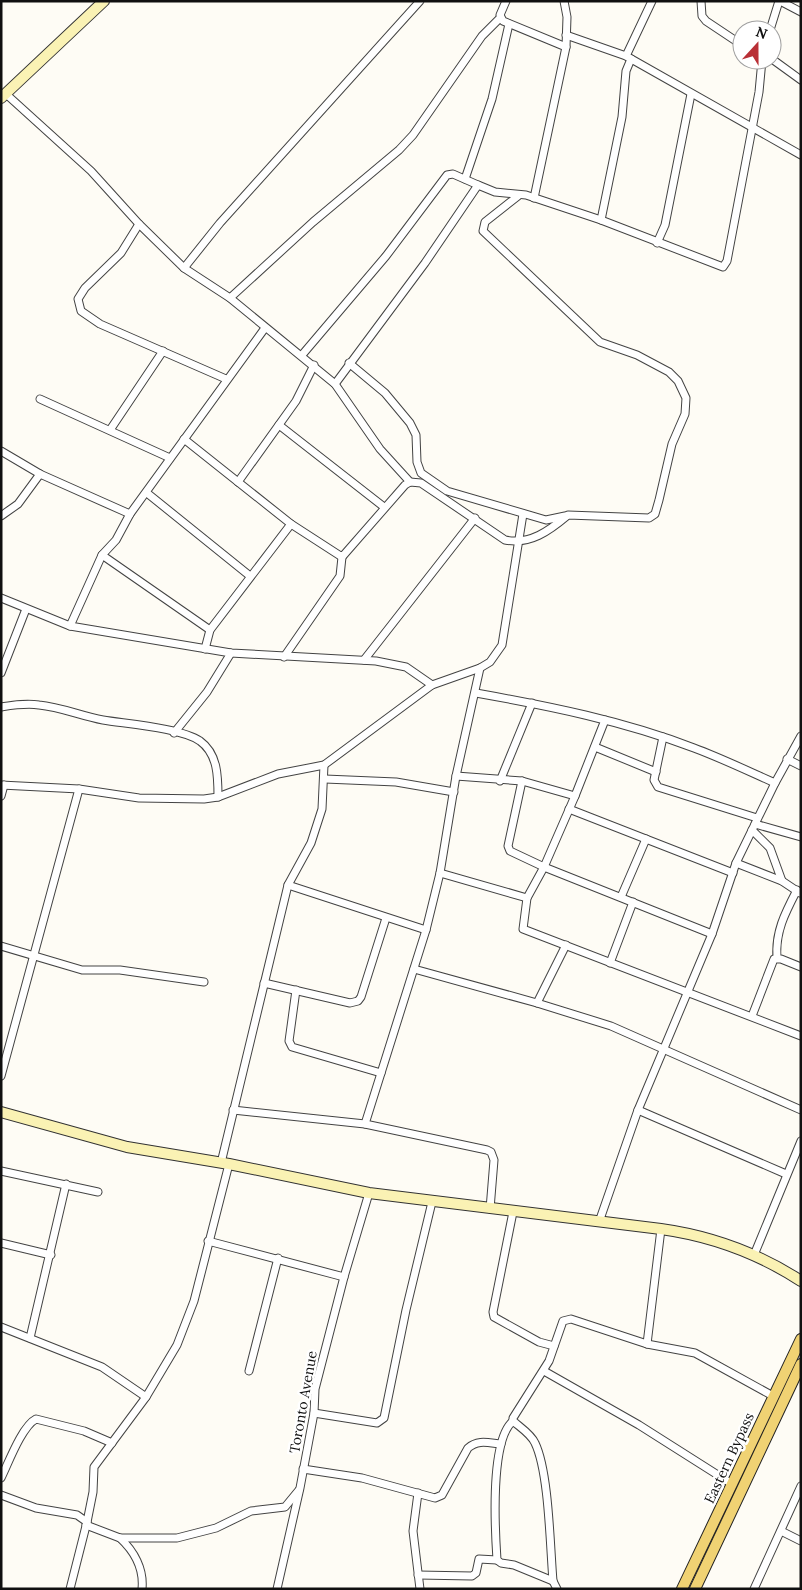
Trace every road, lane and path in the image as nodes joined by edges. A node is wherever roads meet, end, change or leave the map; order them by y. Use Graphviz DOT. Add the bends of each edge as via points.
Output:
graph roads {
  1 [pos="104,1"];
  2 [pos="420,1"];
  3 [pos="506,1"];
  4 [pos="564,1"];
  5 [pos="652,1"];
  6 [pos="701,1"];
  7 [pos="780,1"];
  8 [pos="801,12"];
  9 [pos="500,18"];
  10 [pos="773,20"];
  11 [pos="509,24"];
  12 [pos="566,35"];
  13 [pos="732,38"];
  14 [pos="566,47"];
  15 [pos="629,58"];
  16 [pos="782,66"];
  17 [pos="761,70"];
  18 [pos="801,80"];
  19 [pos="691,94"];
  20 [pos="4,96"];
  21 [pos="751,128"];
  22 [pos="801,155"];
  23 [pos="465,179"];
  24 [pos="478,185"];
  25 [pos="518,196"];
  26 [pos="534,198"];
  27 [pos="601,220"];
  28 [pos="139,224"];
  29 [pos="657,243"];
  30 [pos="184,268"];
  31 [pos="230,298"];
  32 [pos="265,328"];
  33 [pos="163,352"];
  34 [pos="302,355"];
  35 [pos="349,363"];
  36 [pos="314,365"];
  37 [pos="226,379"];
  38 [pos="335,384"];
  39 [pos="40,399"];
  40 [pos="279,425"];
  41 [pos="110,430"];
  42 [pos="184,439"];
  43 [pos="1,451"];
  44 [pos="170,458"];
  45 [pos="40,474"];
  46 [pos="238,482"];
  47 [pos="410,482"];
  48 [pos="146,493"];
  49 [pos="384,507"];
  50 [pos="130,514"];
  51 [pos="523,514"];
  52 [pos="568,515"];
  53 [pos="1,516"];
  54 [pos="475,518"];
  55 [pos="291,524"];
  56 [pos="517,542"];
  57 [pos="102,555"];
  58 [pos="342,557"];
  59 [pos="250,576"];
  60 [pos="1,598"];
  61 [pos="26,609"];
  62 [pos="70,626"];
  63 [pos="210,630"];
  64 [pos="205,649"];
  65 [pos="231,653"];
  66 [pos="284,657"];
  67 [pos="364,660"];
  68 [pos="480,668"];
  69 [pos="1,673"];
  70 [pos="432,685"];
  71 [pos="476,693"];
  72 [pos="532,703"];
  73 [pos="1,707"];
  74 [pos="605,720"];
  75 [pos="174,733"];
  76 [pos="801,736"];
  77 [pos="663,737"];
  78 [pos="595,747"];
  79 [pos="787,759"];
  80 [pos="324,765"];
  81 [pos="801,766"];
  82 [pos="656,772"];
  83 [pos="456,776"];
  84 [pos="325,779"];
  85 [pos="500,781"];
  86 [pos="522,781"];
  87 [pos="775,783"];
  88 [pos="3,785"];
  89 [pos="79,789"];
  90 [pos="454,792"];
  91 [pos="1,796"];
  92 [pos="575,796"];
  93 [pos="218,797"];
  94 [pos="569,809"];
  95 [pos="755,824"];
  96 [pos="801,837"];
  97 [pos="646,838"];
  98 [pos="736,863"];
  99 [pos="544,867"];
  100 [pos="440,872"];
  101 [pos="732,873"];
  102 [pos="782,881"];
  103 [pos="288,885"];
  104 [pos="799,892"];
  105 [pos="621,897"];
  106 [pos="527,898"];
  107 [pos="633,902"];
  108 [pos="386,918"];
  109 [pos="426,930"];
  110 [pos="712,934"];
  111 [pos="566,945"];
  112 [pos="1,946"];
  113 [pos="32,955"];
  114 [pos="777,958"];
  115 [pos="610,963"];
  116 [pos="801,967"];
  117 [pos="414,969"];
  118 [pos="204,982"];
  119 [pos="264,983"];
  120 [pos="296,990"];
  121 [pos="688,992"];
  122 [pos="537,1003"];
  123 [pos="752,1016"];
  124 [pos="801,1036"];
  125 [pos="664,1048"];
  126 [pos="381,1073"];
  127 [pos="1,1076"];
  128 [pos="233,1110"];
  129 [pos="638,1110"];
  130 [pos="801,1110"];
  131 [pos="1,1112"];
  132 [pos="365,1124"];
  133 [pos="801,1142"];
  134 [pos="225,1164"];
  135 [pos="1,1171"];
  136 [pos="786,1174"];
  137 [pos="66,1184"];
  138 [pos="98,1192"];
  139 [pos="369,1193"];
  140 [pos="432,1202"];
  141 [pos="490,1209"];
  142 [pos="513,1212"];
  143 [pos="599,1222"];
  144 [pos="661,1228"];
  145 [pos="208,1240"];
  146 [pos="1,1243"];
  147 [pos="51,1255"];
  148 [pos="754,1255"];
  149 [pos="278,1258"];
  150 [pos="784,1270"];
  151 [pos="801,1275"];
  152 [pos="344,1277"];
  153 [pos="801,1281"];
  154 [pos="1,1327"];
  155 [pos="30,1338"];
  156 [pos="801,1339"];
  157 [pos="648,1344"];
  158 [pos="554,1346"];
  159 [pos="801,1364"];
  160 [pos="544,1371"];
  161 [pos="249,1372"];
  162 [pos="774,1396"];
  163 [pos="146,1397"];
  164 [pos="314,1413"];
  165 [pos="513,1421"];
  166 [pos="112,1443"];
  167 [pos="502,1444"];
  168 [pos="303,1469"];
  169 [pos="1,1478"];
  170 [pos="732,1484"];
  171 [pos="801,1486"];
  172 [pos="300,1488"];
  173 [pos="418,1493"];
  174 [pos="1,1495"];
  175 [pos="87,1523"];
  176 [pos="781,1531"];
  177 [pos="120,1538"];
  178 [pos="801,1540"];
  179 [pos="497,1560"];
  180 [pos="418,1575"];
  181 [pos="553,1581"];
  182 [pos="70,1589"];
  183 [pos="142,1589"];
  184 [pos="278,1589"];
  185 [pos="420,1589"];
  186 [pos="557,1589"];
  187 [pos="682,1589"];
  188 [pos="695,1589"];
  189 [pos="754,1589"];
  1 -- 20 [label="street"];
  2 -- 30 [label="street" via="220,223"];
  3 -- 9 [label="street"];
  4 -- 12 [label="street"];
  5 -- 15 [label="street"];
  6 -- 13 [label="street" via="702,16"];
  7 -- 8 [label="street"];
  7 -- 10 [label="street"];
  9 -- 11 [label="street"];
  9 -- 31 [label="street" via="488,28 399,150"];
  11 -- 14 [label="street"];
  11 -- 23 [label="street" via="492,99"];
  12 -- 14 [label="street"];
  12 -- 15 [label="street"];
  14 -- 26 [label="street"];
  15 -- 19 [label="street"];
  15 -- 27 [label="street" via="622,118"];
  16 -- 18 [label="street"];
  17 -- 21 [label="street"];
  19 -- 21 [label="street"];
  19 -- 29 [label="street" via="665,225"];
  20 -- 28 [label="street" via="83,164"];
  21 -- 22 [label="street"];
  21 -- 29 [label="street" via="727,261 722,267"];
  23 -- 24 [label="street"];
  23 -- 34 [label="street" via="447,175 391,249"];
  24 -- 25 [label="street"];
  24 -- 35 [label="street" via="425,263"];
  25 -- 26 [label="street"];
  25 -- 52 [label="street" via="485,222 483,231 600,342 637,355 669,372 678,381 686,398 654,514 649,518"];
  26 -- 27 [label="street"];
  27 -- 29 [label="street"];
  28 -- 30 [label="street"];
  28 -- 33 [label="street" via="120,253 78,299 82,311 100,324"];
  30 -- 31 [label="street"];
  31 -- 32 [label="street"];
  32 -- 34 [label="street"];
  32 -- 37 [label="street"];
  33 -- 37 [label="street"];
  33 -- 41 [label="street"];
  34 -- 36 [label="street"];
  35 -- 38 [label="street"];
  35 -- 51 [label="street" via="385,393 410,423 416,434 417,462 422,472 447,491"];
  36 -- 38 [label="street"];
  36 -- 40 [label="street" via="296,401"];
  37 -- 42 [label="street"];
  38 -- 47 [label="street" via="380,449"];
  39 -- 41 [label="street"];
  40 -- 46 [label="street"];
  40 -- 49 [label="street"];
  41 -- 44 [label="street"];
  42 -- 44 [label="street"];
  42 -- 46 [label="street"];
  43 -- 45 [label="street"];
  44 -- 48 [label="street"];
  45 -- 50 [label="street"];
  45 -- 53 [label="street" via="18,504"];
  46 -- 55 [label="street"];
  47 -- 49 [label="street"];
  47 -- 54 [label="street" via="421,483"];
  48 -- 50 [label="street"];
  48 -- 59 [label="street"];
  49 -- 58 [label="street"];
  50 -- 57 [label="street" via="116,540"];
  51 -- 52 [label="street" via="546,520"];
  51 -- 56 [label="street"];
  52 -- 56 [label="street" via="547,533"];
  54 -- 56 [label="street" via="505,540"];
  54 -- 67 [label="street"];
  55 -- 58 [label="street"];
  55 -- 59 [label="street"];
  56 -- 68 [label="street" via="502,646"];
  57 -- 62 [label="street"];
  57 -- 63 [label="street"];
  58 -- 66 [label="street" via="340,576"];
  59 -- 63 [label="street"];
  60 -- 61 [label="street"];
  61 -- 62 [label="street"];
  61 -- 69 [label="street"];
  62 -- 64 [label="street"];
  63 -- 64 [label="street"];
  64 -- 65 [label="street"];
  65 -- 66 [label="street"];
  65 -- 75 [label="street" via="207,692"];
  66 -- 67 [label="street"];
  67 -- 70 [label="street" via="406,667"];
  68 -- 70 [label="street"];
  68 -- 71 [label="street"];
  70 -- 80 [label="street"];
  71 -- 72 [label="street"];
  71 -- 83 [label="street"];
  72 -- 74 [label="street"];
  72 -- 85 [label="street"];
  73 -- 75 [label="street" via="40,704"];
  74 -- 77 [label="street"];
  74 -- 78 [label="street"];
  75 -- 93 [label="street" via="199,741 214,758"];
  76 -- 79 [label="street"];
  77 -- 82 [label="street"];
  77 -- 87 [label="street"];
  78 -- 82 [label="street"];
  78 -- 92 [label="street"];
  79 -- 81 [label="street"];
  79 -- 87 [label="street"];
  80 -- 84 [label="street"];
  80 -- 93 [label="street" via="278,774"];
  82 -- 95 [label="street" via="655,784 658,787"];
  83 -- 85 [label="street"];
  83 -- 90 [label="street"];
  84 -- 90 [label="street" via="385,781"];
  84 -- 103 [label="street" via="316,831"];
  85 -- 86 [label="street"];
  86 -- 92 [label="street"];
  86 -- 99 [label="street" via="508,848 513,854"];
  87 -- 95 [label="street"];
  88 -- 89 [label="street"];
  88 -- 91 [label="street"];
  89 -- 93 [label="street" via="139,798"];
  89 -- 113 [label="street"];
  90 -- 100 [label="street"];
  92 -- 94 [label="street"];
  94 -- 97 [label="street"];
  94 -- 99 [label="street"];
  95 -- 96 [label="street"];
  95 -- 98 [label="street"];
  95 -- 102 [label="street" via="770,848"];
  97 -- 101 [label="street"];
  97 -- 105 [label="street"];
  98 -- 101 [label="street"];
  98 -- 102 [label="street"];
  99 -- 105 [label="street"];
  99 -- 106 [label="street"];
  100 -- 106 [label="street"];
  100 -- 109 [label="street"];
  101 -- 110 [label="street"];
  102 -- 104 [label="street"];
  103 -- 108 [label="street"];
  103 -- 119 [label="street"];
  104 -- 114 [label="street" via="780,923"];
  105 -- 107 [label="street"];
  106 -- 111 [label="street" via="523,929"];
  107 -- 110 [label="street"];
  107 -- 115 [label="street"];
  108 -- 109 [label="street"];
  108 -- 120 [label="street" via="358,1001 350,1003"];
  109 -- 117 [label="street"];
  110 -- 121 [label="street"];
  111 -- 115 [label="street"];
  111 -- 122 [label="street"];
  112 -- 113 [label="street"];
  113 -- 118 [label="street" via="82,970 120,970"];
  113 -- 127 [label="street"];
  114 -- 116 [label="street"];
  114 -- 123 [label="street" via="772,962"];
  115 -- 121 [label="street"];
  117 -- 122 [label="street"];
  117 -- 126 [label="street"];
  119 -- 120 [label="street"];
  119 -- 128 [label="street"];
  120 -- 126 [label="street" via="289,1041 292,1047"];
  121 -- 123 [label="street"];
  121 -- 125 [label="street"];
  122 -- 125 [label="street" via="611,1026"];
  123 -- 124 [label="street"];
  125 -- 129 [label="street"];
  125 -- 130 [label="street"];
  126 -- 132 [label="street"];
  128 -- 132 [label="street"];
  128 -- 134 [label="street"];
  129 -- 136 [label="street"];
  129 -- 143 [label="street"];
  131 -- 134 [label="street" via="127,1147"];
  132 -- 141 [label="street" via="491,1152 494,1160"];
  133 -- 136 [label="street"];
  134 -- 139 [label="street"];
  134 -- 145 [label="street"];
  135 -- 137 [label="street"];
  136 -- 148 [label="street"];
  137 -- 138 [label="street"];
  137 -- 147 [label="street"];
  139 -- 140 [label="street"];
  139 -- 152 [label="street, Toronto Avenue"];
  140 -- 141 [label="street"];
  140 -- 164 [label="street" via="384,1418 377,1423"];
  141 -- 142 [label="street"];
  142 -- 143 [label="street"];
  142 -- 158 [label="street" via="494,1317 539,1342"];
  143 -- 144 [label="street"];
  144 -- 148 [label="street" via="706,1237"];
  144 -- 157 [label="street"];
  145 -- 149 [label="street"];
  145 -- 163 [label="street" via="194,1301 177,1346"];
  146 -- 147 [label="street"];
  147 -- 155 [label="street"];
  148 -- 150 [label="street"];
  149 -- 152 [label="street"];
  149 -- 161 [label="street"];
  150 -- 151 [label="street"];
  150 -- 153 [label="street"];
  152 -- 164 [label="street, Toronto Avenue" via="315,1389"];
  154 -- 155 [label="street"];
  155 -- 163 [label="street" via="112,1373"];
  156 -- 162 [label="main road, Eastern Bypass"];
  157 -- 158 [label="street" via="571,1319 563,1321"];
  157 -- 162 [label="street" via="695,1352"];
  158 -- 160 [label="street"];
  159 -- 188 [label="main road, Eastern Bypass"];
  160 -- 165 [label="street"];
  160 -- 170 [label="street" via="639,1425"];
  162 -- 170 [label="main road, Eastern Bypass"];
  163 -- 166 [label="street"];
  164 -- 168 [label="street, Toronto Avenue"];
  165 -- 167 [label="street" via="504,1432"];
  165 -- 181 [label="street" via="536,1444 544,1477"];
  166 -- 169 [label="street" via="84,1431 36,1419 20,1440"];
  166 -- 175 [label="street" via="94,1467"];
  167 -- 173 [label="street" via="473,1444 442,1494 436,1498"];
  167 -- 179 [label="street" via="494,1516"];
  168 -- 172 [label="street, Toronto Avenue"];
  168 -- 173 [label="street" via="362,1478"];
  170 -- 187 [label="main road, Eastern Bypass"];
  171 -- 176 [label="street"];
  172 -- 177 [label="street" via="285,1506 251,1511 216,1528 177,1538"];
  172 -- 184 [label="street, Toronto Avenue"];
  173 -- 180 [label="street" via="413,1531"];
  174 -- 175 [label="street" via="36,1508 77,1515"];
  175 -- 177 [label="street"];
  175 -- 182 [label="street"];
  176 -- 178 [label="street"];
  176 -- 189 [label="street"];
  177 -- 183 [label="street" via="132,1551 142,1571"];
  179 -- 180 [label="street" via="479,1559 476,1573 472,1576"];
  179 -- 181 [label="street"];
  180 -- 185 [label="street"];
  181 -- 186 [label="street"];
}
